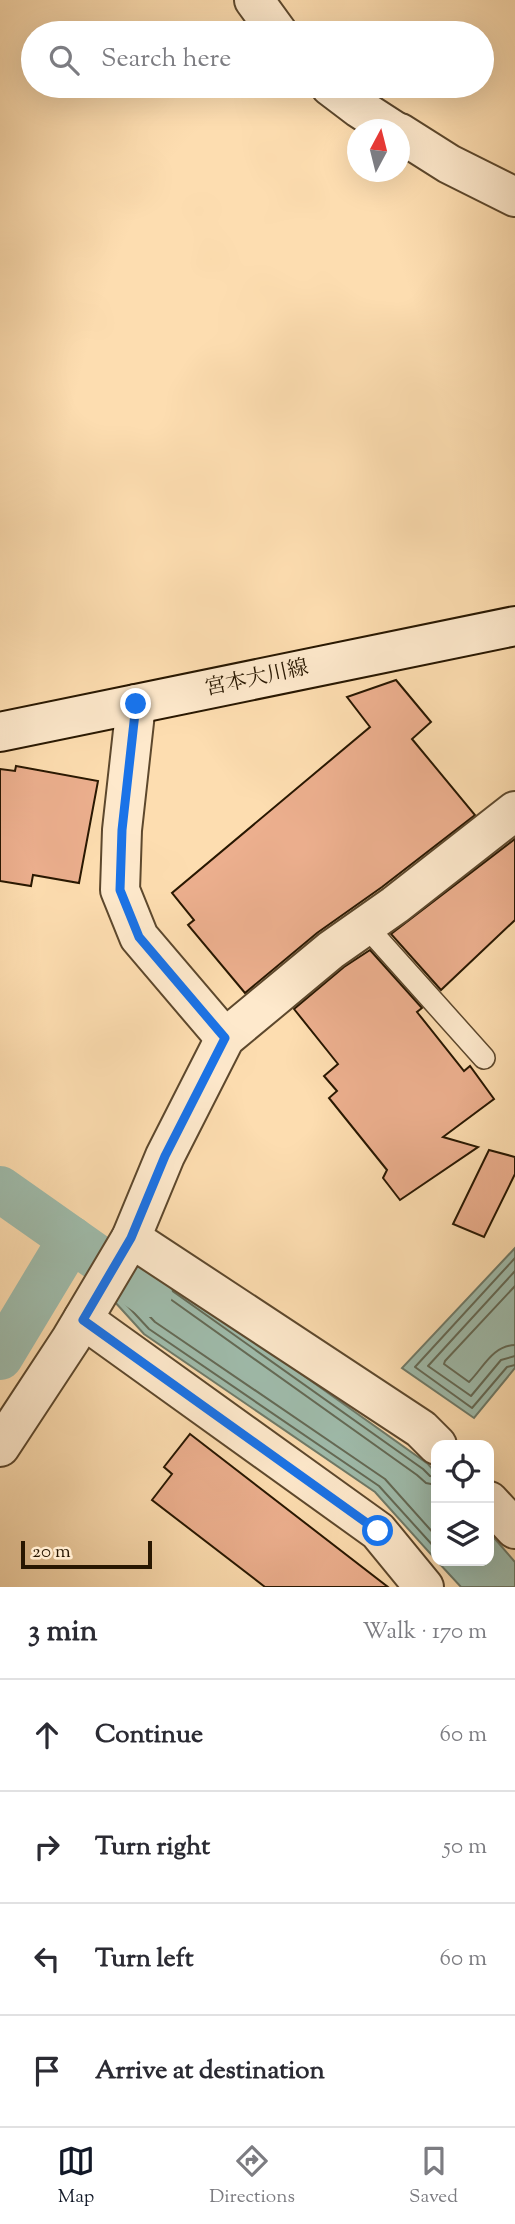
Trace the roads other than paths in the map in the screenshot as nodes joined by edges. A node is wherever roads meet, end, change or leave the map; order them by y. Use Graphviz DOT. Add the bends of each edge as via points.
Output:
graph roads {
  1 [pos="254,0"];
  2 [pos="269,21"];
  3 [pos="346,98"];
  4 [pos="376,119"];
  5 [pos="410,139"];
  6 [pos="515,197"];
  7 [pos="515,626"];
  8 [pos="136,704"];
  9 [pos="0,732"];
  10 [pos="515,811"];
  11 [pos="366,926"];
  12 [pos="225,1038"];
  13 [pos="484,1058"];
  14 [pos="126,1245"];
  15 [pos="91,1306"];
  16 [pos="432,1440"];
  17 [pos="0,1447"];
  18 [pos="491,1503"];
  19 [pos="515,1529"];
  20 [pos="424,1587"];
  1 -- 2 [label="street"];
  3 -- 4 [label="street"];
  5 -- 6 [label="street"];
  7 -- 8 [label="street, 宮本大川線"];
  8 -- 9 [label="street, 宮本大川線"];
  8 -- 12 [label="street" via="120,890 139,937"];
  10 -- 11 [label="street"];
  11 -- 12 [label="street"];
  11 -- 13 [label="lane"];
  12 -- 14 [label="street"];
  14 -- 15 [label="street"];
  14 -- 16 [label="street"];
  15 -- 17 [label="street"];
  15 -- 20 [label="street" via="378,1531"];
  18 -- 19 [label="street"];
}
